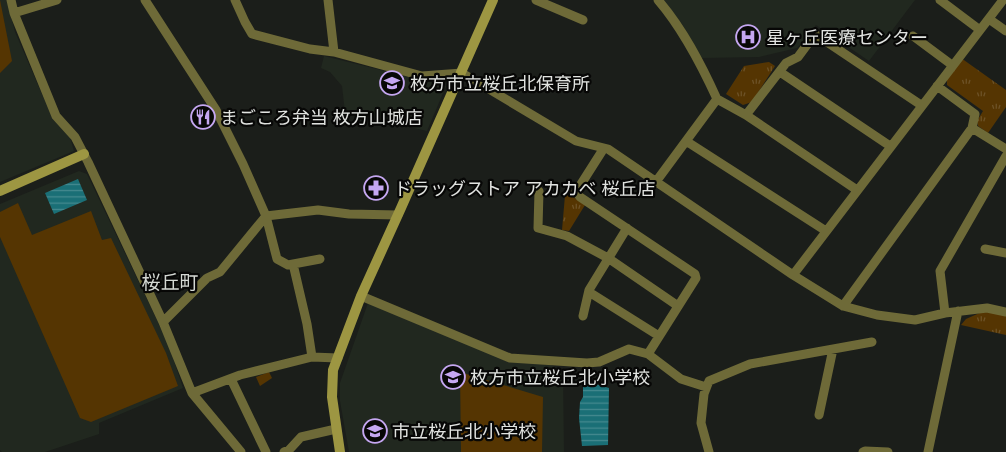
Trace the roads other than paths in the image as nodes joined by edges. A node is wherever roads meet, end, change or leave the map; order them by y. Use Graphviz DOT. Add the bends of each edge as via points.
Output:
graph roads {
  1 [pos="11,0"];
  2 [pos="57,0"];
  3 [pos="145,0"];
  4 [pos="235,0"];
  5 [pos="328,0"];
  6 [pos="492,0"];
  7 [pos="536,0"];
  8 [pos="658,0"];
  9 [pos="940,0"];
  10 [pos="1003,0"];
  11 [pos="14,13"];
  12 [pos="989,19"];
  13 [pos="584,20"];
  14 [pos="980,30"];
  15 [pos="1006,31"];
  16 [pos="913,36"];
  17 [pos="334,52"];
  18 [pos="952,65"];
  19 [pos="780,72"];
  20 [pos="462,73"];
  21 [pos="937,86"];
  22 [pos="717,99"];
  23 [pos="921,105"];
  24 [pos="746,115"];
  25 [pos="972,128"];
  26 [pos="686,141"];
  27 [pos="890,146"];
  28 [pos="604,148"];
  29 [pos="1006,149"];
  30 [pos="84,154"];
  31 [pos="1006,156"];
  32 [pos="655,183"];
  33 [pos="857,190"];
  34 [pos="0,191"];
  35 [pos="538,191"];
  36 [pos="398,215"];
  37 [pos="266,216"];
  38 [pos="627,228"];
  39 [pos="826,231"];
  40 [pos="985,249"];
  41 [pos="1006,252"];
  42 [pos="608,258"];
  43 [pos="320,259"];
  44 [pos="293,264"];
  45 [pos="793,275"];
  46 [pos="589,292"];
  47 [pos="361,296"];
  48 [pos="678,306"];
  49 [pos="843,306"];
  50 [pos="958,311"];
  51 [pos="1006,312"];
  52 [pos="945,313"];
  53 [pos="584,316"];
  54 [pos="163,322"];
  55 [pos="659,336"];
  56 [pos="872,342"];
  57 [pos="833,349"];
  58 [pos="648,354"];
  59 [pos="312,357"];
  60 [pos="338,358"];
  61 [pos="231,379"];
  62 [pos="706,387"];
  63 [pos="192,393"];
  64 [pos="819,415"];
  65 [pos="336,429"];
  66 [pos="241,452"];
  67 [pos="266,452"];
  68 [pos="284,452"];
  69 [pos="340,452"];
  70 [pos="709,452"];
  71 [pos="864,452"];
  72 [pos="888,452"];
  73 [pos="928,452"];
  1 -- 11 [label="street"];
  2 -- 11 [label="street"];
  3 -- 37 [label="street" via="216,110"];
  4 -- 17 [label="street" via="252,34"];
  5 -- 17 [label="street"];
  6 -- 20 [label="street"];
  7 -- 13 [label="street"];
  8 -- 22 [label="street" via="680,28"];
  9 -- 14 [label="street"];
  10 -- 12 [label="street"];
  11 -- 30 [label="street" via="56,116 75,136"];
  12 -- 14 [label="street"];
  12 -- 15 [label="street"];
  14 -- 18 [label="street"];
  16 -- 18 [label="street"];
  17 -- 20 [label="street" via="422,76"];
  18 -- 21 [label="street"];
  19 -- 23 [label="street" via="786,63 798,57 815,34"];
  19 -- 24 [label="street"];
  19 -- 27 [label="street"];
  20 -- 28 [label="street" via="576,141"];
  20 -- 36 [label="street"];
  21 -- 23 [label="street"];
  21 -- 25 [label="street" via="975,114"];
  22 -- 24 [label="street"];
  22 -- 26 [label="street"];
  23 -- 27 [label="street"];
  24 -- 33 [label="street"];
  25 -- 29 [label="street"];
  25 -- 49 [label="street"];
  26 -- 32 [label="street"];
  26 -- 39 [label="street"];
  27 -- 33 [label="street"];
  28 -- 32 [label="street"];
  28 -- 38 [label="street" via="576,192"];
  30 -- 34 [label="street"];
  30 -- 54 [label="street"];
  31 -- 52 [label="street" via="940,271"];
  32 -- 45 [label="street"];
  33 -- 39 [label="street"];
  35 -- 42 [label="street" via="538,228 567,236"];
  36 -- 37 [label="street" via="318,210"];
  36 -- 47 [label="street"];
  37 -- 44 [label="street" via="277,259"];
  37 -- 54 [label="street" via="220,272 207,278"];
  38 -- 42 [label="street"];
  38 -- 48 [label="street" via="696,274"];
  39 -- 45 [label="street"];
  40 -- 41 [label="street"];
  42 -- 46 [label="street"];
  42 -- 48 [label="street"];
  43 -- 44 [label="street"];
  44 -- 59 [label="street" via="308,324"];
  45 -- 49 [label="street"];
  46 -- 53 [label="street"];
  46 -- 55 [label="street"];
  47 -- 58 [label="street" via="510,358 587,364 629,349"];
  47 -- 60 [label="street"];
  48 -- 55 [label="street"];
  49 -- 52 [label="street" via="915,320"];
  50 -- 51 [label="street" via="987,308"];
  50 -- 52 [label="street"];
  50 -- 73 [label="street"];
  54 -- 63 [label="street"];
  55 -- 58 [label="street"];
  56 -- 57 [label="street"];
  57 -- 62 [label="street" via="750,364 708,381"];
  57 -- 64 [label="street"];
  58 -- 62 [label="street" via="681,379"];
  59 -- 60 [label="street"];
  59 -- 61 [label="street"];
  60 -- 65 [label="street" via="333,370 332,397"];
  61 -- 63 [label="street"];
  61 -- 67 [label="street"];
  62 -- 70 [label="street" via="701,423"];
  63 -- 66 [label="street"];
  65 -- 68 [label="street" via="301,436"];
  65 -- 69 [label="street"];
  71 -- 72 [label="street"];
}
